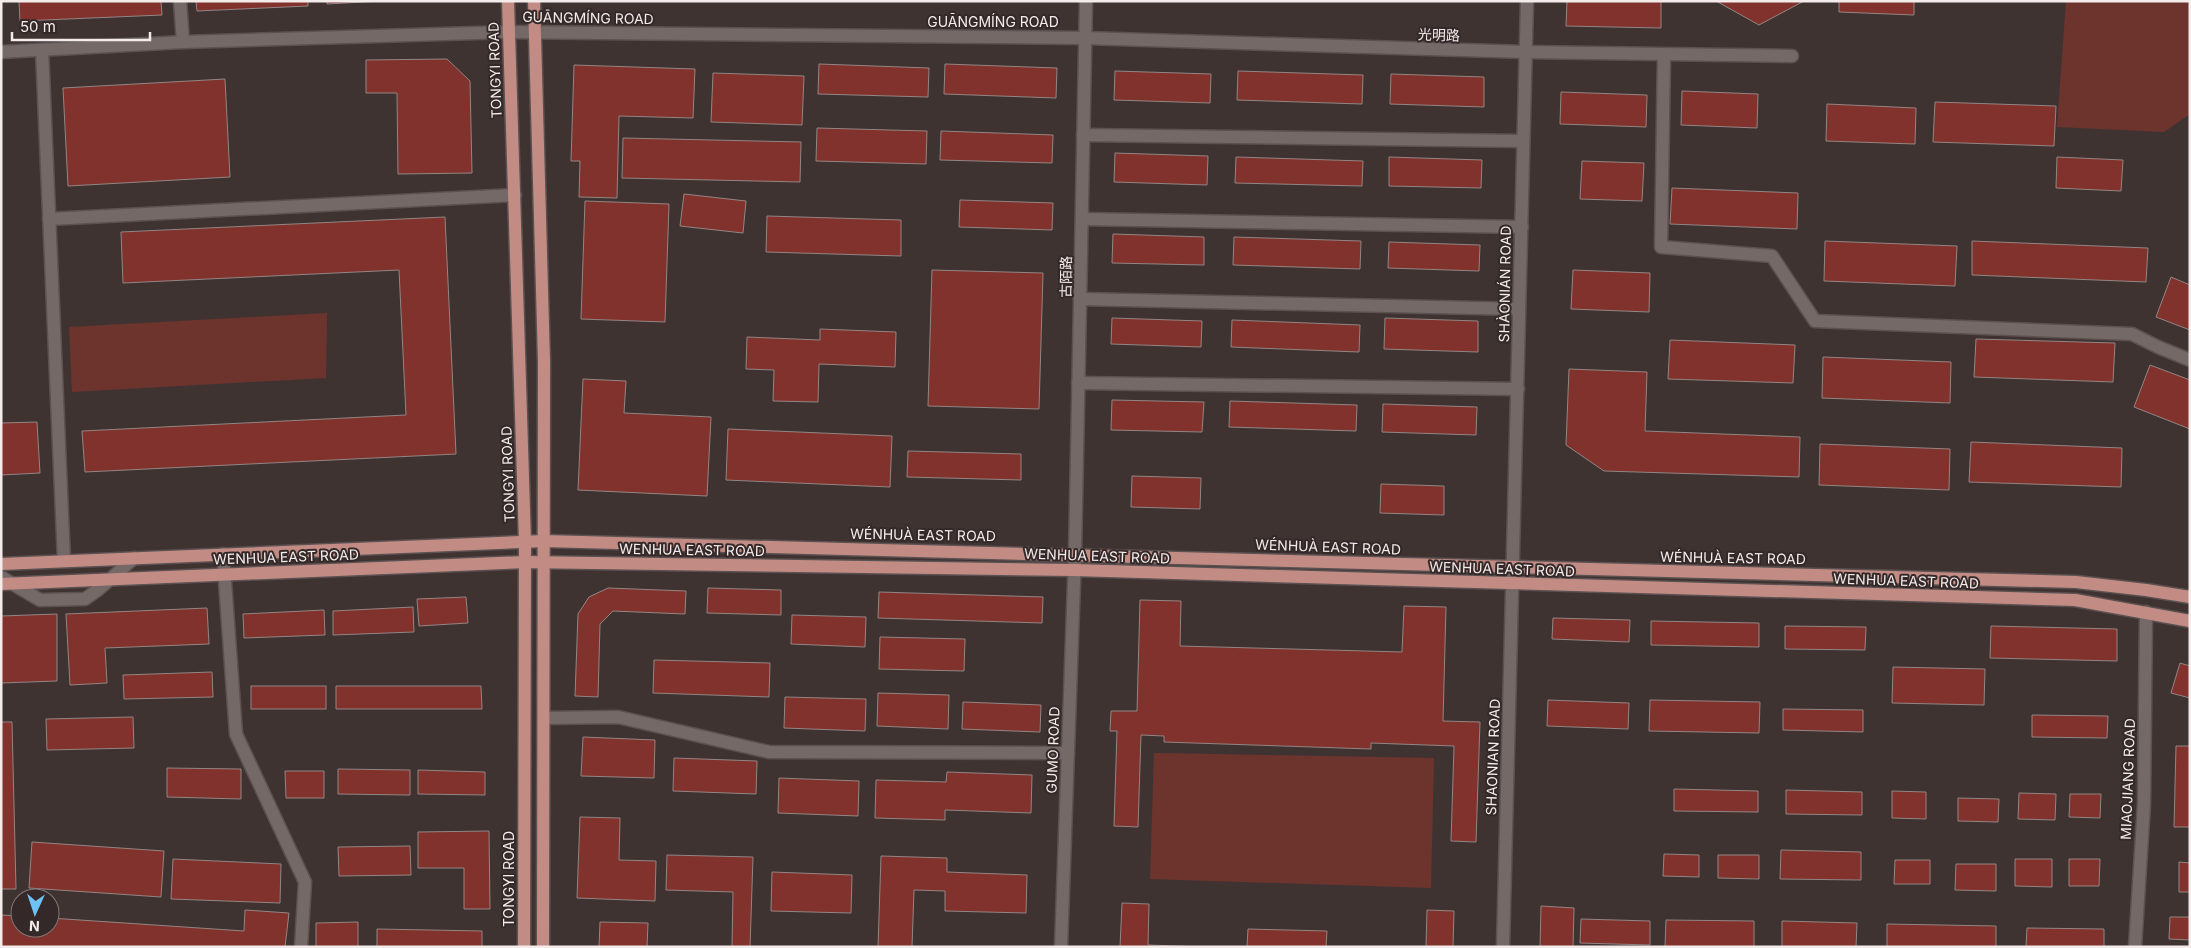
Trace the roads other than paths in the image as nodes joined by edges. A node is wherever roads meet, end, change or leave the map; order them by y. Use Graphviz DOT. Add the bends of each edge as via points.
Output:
graph roads {
  1 [pos="180,1"];
  2 [pos="508,1"];
  3 [pos="534,1"];
  4 [pos="1086,1"];
  5 [pos="1527,1"];
  6 [pos="509,32"];
  7 [pos="534,33"];
  8 [pos="1085,38"];
  9 [pos="184,42"];
  10 [pos="42,50"];
  11 [pos="1,52"];
  12 [pos="1526,52"];
  13 [pos="1664,55"];
  14 [pos="1792,56"];
  15 [pos="1083,135"];
  16 [pos="1523,141"];
  17 [pos="515,196"];
  18 [pos="49,219"];
  19 [pos="1082,219"];
  20 [pos="1522,227"];
  21 [pos="1080,299"];
  22 [pos="1520,308"];
  23 [pos="2190,360"];
  24 [pos="1078,383"];
  25 [pos="1518,389"];
  26 [pos="544,541"];
  27 [pos="525,542"];
  28 [pos="223,554"];
  29 [pos="1075,554"];
  30 [pos="134,558"];
  31 [pos="64,561"];
  32 [pos="525,562"];
  33 [pos="544,563"];
  34 [pos="1,564"];
  35 [pos="1513,568"];
  36 [pos="1074,570"];
  37 [pos="224,574"];
  38 [pos="110,579"];
  39 [pos="4,581"];
  40 [pos="1513,585"];
  41 [pos="2190,597"];
  42 [pos="2146,612"];
  43 [pos="2190,621"];
  44 [pos="544,718"];
  45 [pos="1068,753"];
  46 [pos="301,947"];
  47 [pos="524,947"];
  48 [pos="542,947"];
  49 [pos="1061,947"];
  50 [pos="1503,947"];
  51 [pos="2135,947"];
  1 -- 9 [label="street"];
  2 -- 6 [label="main road, TONGYI ROAD"];
  3 -- 7 [label="main road"];
  4 -- 8 [label="street, 古陌路"];
  5 -- 12 [label="street, SHÀONIÁN ROAD"];
  6 -- 7 [label="street, GUĀNGMÍNG ROAD"];
  6 -- 9 [label="street, GUĀNGMÍNG ROAD"];
  6 -- 17 [label="main road, TONGYI ROAD"];
  7 -- 8 [label="street, GUĀNGMÍNG ROAD"];
  7 -- 26 [label="main road" via="544,362"];
  8 -- 12 [label="street, 光明路"];
  8 -- 15 [label="street, 古陌路"];
  9 -- 10 [label="street, GUĀNGMÍNG ROAD"];
  10 -- 11 [label="street, GUĀNGMÍNG ROAD"];
  10 -- 18 [label="street"];
  12 -- 13 [label="street, 光明路"];
  12 -- 16 [label="street, SHÀONIÁN ROAD"];
  13 -- 14 [label="street, 光明路"];
  13 -- 23 [label="street" via="1661,247 1772,256 1815,321 2132,334"];
  15 -- 16 [label="street"];
  15 -- 19 [label="street, 古陌路"];
  16 -- 20 [label="street, SHÀONIÁN ROAD"];
  17 -- 18 [label="street"];
  17 -- 27 [label="main road, TONGYI ROAD"];
  18 -- 31 [label="street"];
  19 -- 20 [label="street"];
  19 -- 21 [label="street, 古陌路"];
  20 -- 22 [label="street, SHÀONIÁN ROAD"];
  21 -- 22 [label="street"];
  21 -- 24 [label="street, 古陌路"];
  22 -- 25 [label="street, SHÀONIÁN ROAD"];
  24 -- 25 [label="street"];
  24 -- 29 [label="street, 古陌路"];
  25 -- 35 [label="street, SHÀONIÁN ROAD"];
  26 -- 27 [label="main road, WÉNHUÀ EAST ROAD"];
  26 -- 29 [label="main road, WÉNHUÀ EAST ROAD"];
  26 -- 33 [label="main road"];
  27 -- 28 [label="main road, WENHUA EAST ROAD"];
  27 -- 32 [label="main road, TONGYI ROAD"];
  28 -- 30 [label="main road, WENHUA EAST ROAD"];
  28 -- 37 [label="street"];
  29 -- 35 [label="main road, WÉNHUÀ EAST ROAD"];
  29 -- 36 [label="street, GUMO ROAD"];
  30 -- 31 [label="main road, WENHUA EAST ROAD"];
  30 -- 38 [label="street"];
  31 -- 34 [label="main road, WENHUA EAST ROAD"];
  32 -- 33 [label="main road, WENHUA EAST ROAD"];
  32 -- 37 [label="main road, WENHUA EAST ROAD"];
  32 -- 47 [label="main road, TONGYI ROAD"];
  33 -- 36 [label="main road, WENHUA EAST ROAD"];
  33 -- 44 [label="main road"];
  35 -- 40 [label="street, SHAONIAN ROAD"];
  35 -- 41 [label="main road, WÉNHUÀ EAST ROAD" via="2076,582"];
  36 -- 40 [label="main road, WENHUA EAST ROAD"];
  36 -- 45 [label="street, GUMO ROAD"];
  37 -- 38 [label="main road, WENHUA EAST ROAD"];
  37 -- 46 [label="street" via="236,734 306,882"];
  38 -- 39 [label="main road, WENHUA EAST ROAD"];
  38 -- 39 [label="street" via="84,599 40,600"];
  40 -- 42 [label="main road, WENHUA EAST ROAD" via="2075,600"];
  40 -- 50 [label="street, SHAONIAN ROAD"];
  42 -- 43 [label="main road, WENHUA EAST ROAD"];
  42 -- 51 [label="street, MIAOJIANG ROAD" via="2144,804"];
  44 -- 45 [label="street" via="618,717 769,752"];
  44 -- 48 [label="main road"];
  45 -- 49 [label="street, GUMO ROAD"];
}
